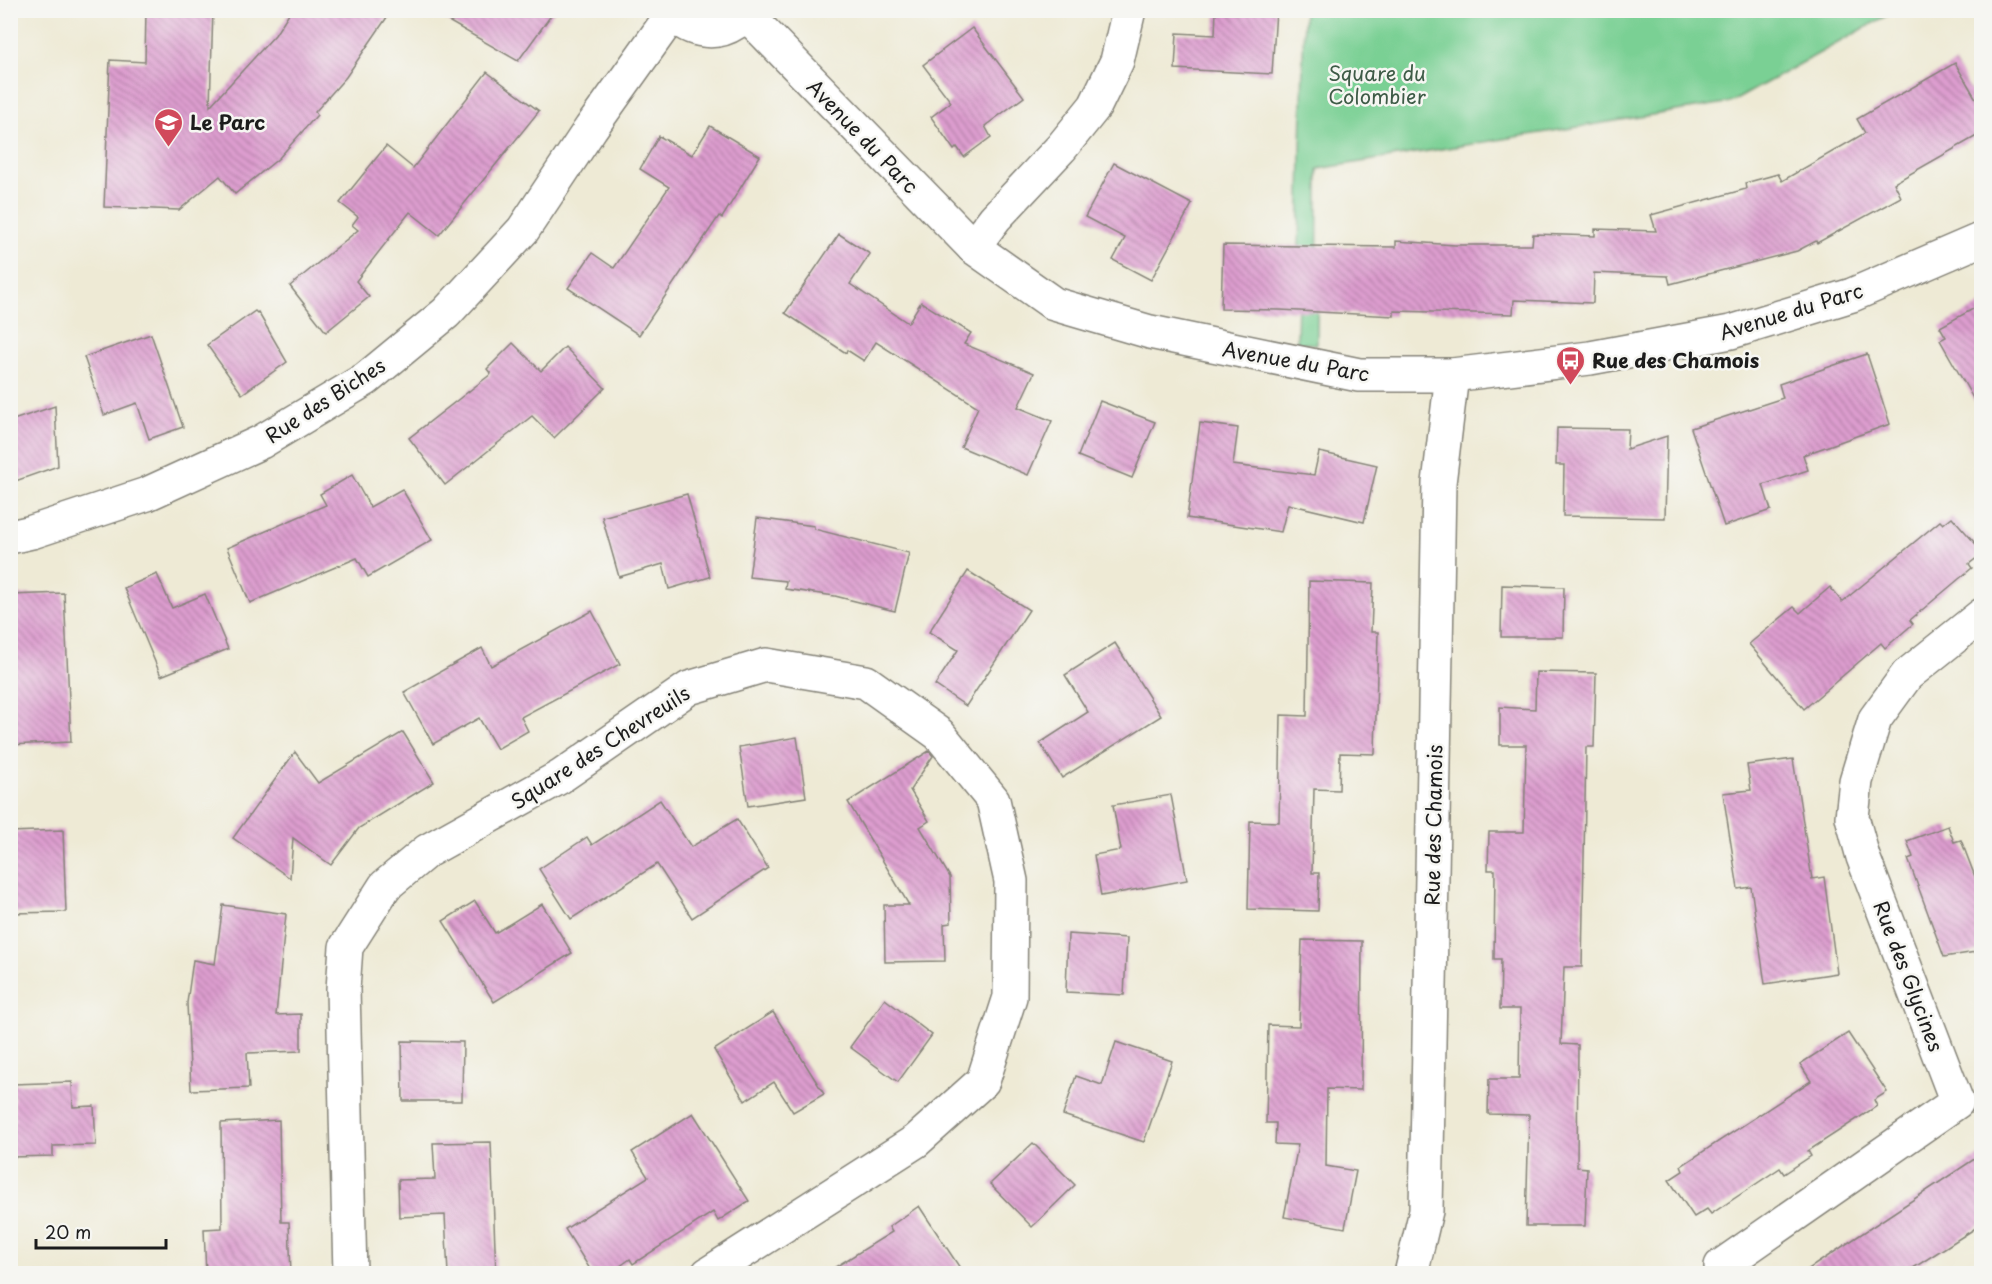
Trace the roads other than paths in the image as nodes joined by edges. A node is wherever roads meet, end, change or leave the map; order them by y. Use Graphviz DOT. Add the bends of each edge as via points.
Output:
graph roads {
  1 [pos="1128,10"];
  2 [pos="672,12"];
  3 [pos="748,13"];
  4 [pos="1982,239"];
  5 [pos="972,247"];
  6 [pos="1452,375"];
  7 [pos="10,537"];
  8 [pos="1982,615"];
  9 [pos="1969,1101"];
  10 [pos="1721,1266"];
  11 [pos="350,1274"];
  12 [pos="708,1274"];
  13 [pos="1411,1274"];
  1 -- 5 [label="street" via="1117,61 1095,106"];
  2 -- 3 [label="street" via="691,27 708,31 727,28"];
  2 -- 7 [label="street, Rue des Biches" via="523,230 447,313 366,379 261,442 147,494"];
  3 -- 5 [label="street, Avenue du Parc"];
  4 -- 6 [label="street, Avenue du Parc" via="1852,295 1731,332 1590,358"];
  5 -- 6 [label="street, Avenue du Parc" via="1054,304 1150,332 1359,375"];
  6 -- 13 [label="street, Rue des Chamois" via="1439,483 1426,1211"];
  8 -- 9 [label="street, Rue des Glycines" via="1907,675 1875,719 1856,781 1852,817 1863,857"];
  9 -- 10 [label="street, Rue des Glycines"];
  11 -- 12 [label="street, Square des Chevreuils" via="343,989 346,947 385,886 427,851 560,777 689,688 766,665 866,682 939,734 993,800 1011,881 1010,997 983,1081 916,1141"];
}
